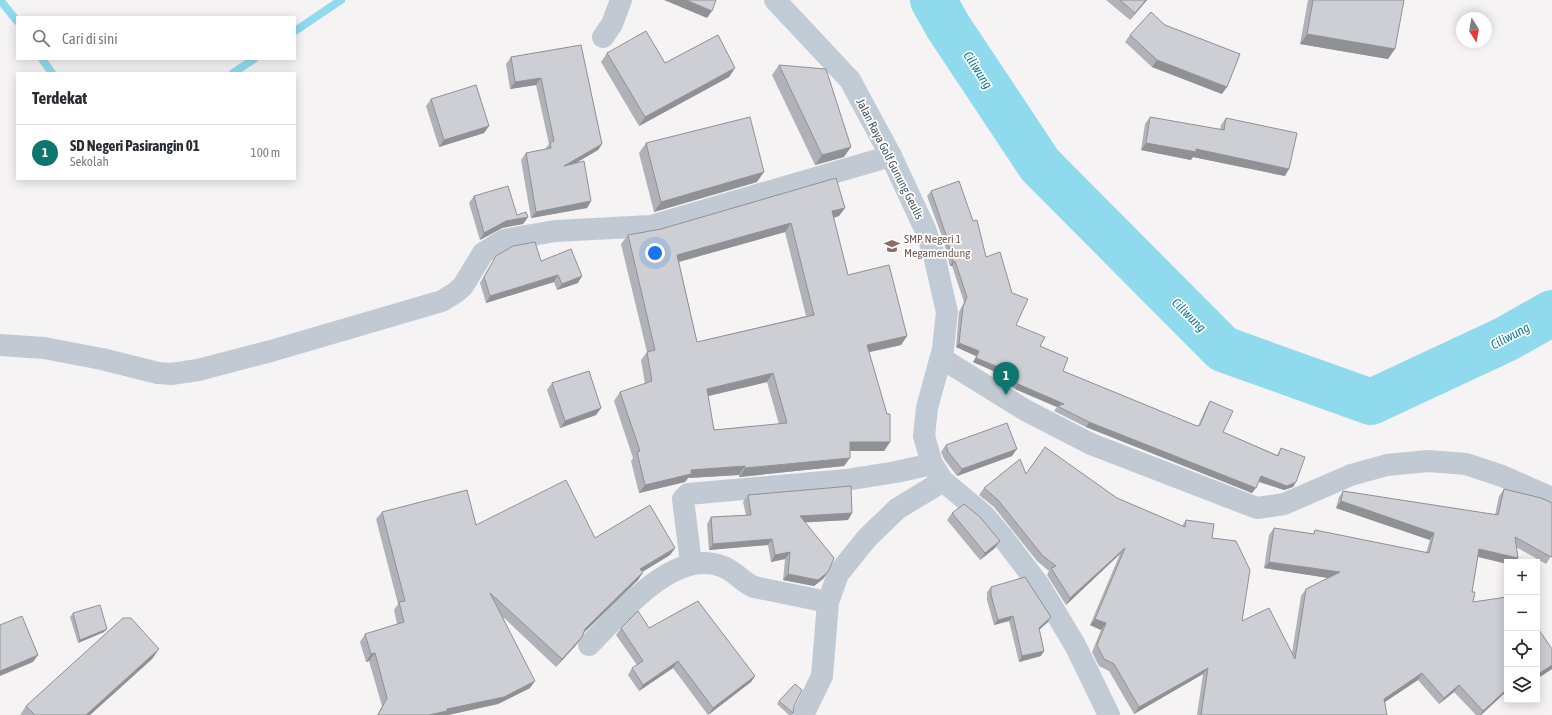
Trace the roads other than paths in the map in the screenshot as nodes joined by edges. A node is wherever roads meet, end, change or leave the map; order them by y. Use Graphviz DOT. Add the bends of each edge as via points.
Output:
graph roads {
  1 [pos="621,0"];
  2 [pos="775,0"];
  3 [pos="603,37"];
  4 [pos="891,156"];
  5 [pos="0,344"];
  6 [pos="941,358"];
  7 [pos="937,473"];
  8 [pos="1552,498"];
  9 [pos="691,563"];
  10 [pos="828,602"];
  11 [pos="589,645"];
  12 [pos="803,715"];
  13 [pos="1109,715"];
  1 -- 3 [label="street" via="612,24"];
  2 -- 4 [label="main road, Jalan Raya Golf Gunung Geulis" via="850,80"];
  4 -- 5 [label="street" via="651,226 555,230 504,240 483,254 463,286 442,301 198,370 158,373 44,348"];
  4 -- 6 [label="main road, Jalan Raya Golf Gunung Geulis" via="925,229 934,255 947,312 947,328"];
  6 -- 7 [label="main road, Jalan Raya Golf Gunung Geulis" via="927,408 924,436"];
  6 -- 8 [label="street" via="1025,410 1091,444 1257,508 1284,504 1351,474 1387,465 1428,461 1466,464 1502,476"];
  7 -- 9 [label="street" via="896,472 846,480 688,494 683,499"];
  7 -- 10 [label="street" via="867,538 838,574"];
  7 -- 13 [label="main road" via="984,515 1039,585 1076,645"];
  9 -- 10 [label="street" via="720,565 731,570 754,588"];
  9 -- 11 [label="street" via="658,579 644,590"];
  10 -- 12 [label="street" via="822,676"];
}
